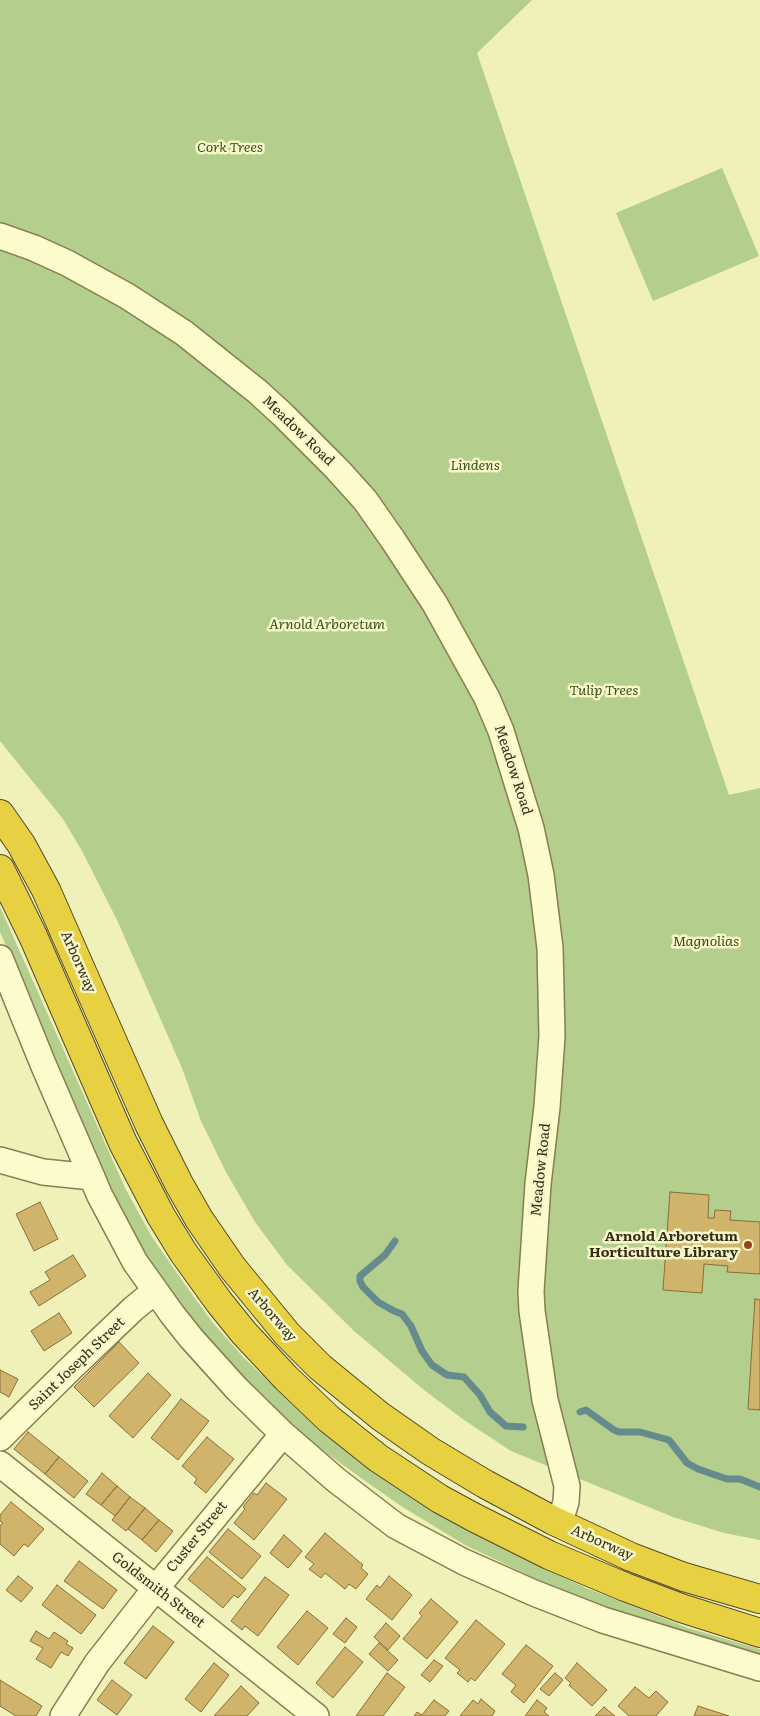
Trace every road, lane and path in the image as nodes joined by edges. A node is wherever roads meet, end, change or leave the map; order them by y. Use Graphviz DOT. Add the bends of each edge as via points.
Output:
graph roads {
  1 [pos="0,236"];
  2 [pos="0,814"];
  3 [pos="0,869"];
  4 [pos="0,958"];
  5 [pos="0,1160"];
  6 [pos="92,1177"];
  7 [pos="155,1291"];
  8 [pos="283,1434"];
  9 [pos="0,1438"];
  10 [pos="0,1464"];
  11 [pos="559,1524"];
  12 [pos="156,1588"];
  13 [pos="760,1599"];
  14 [pos="760,1633"];
  15 [pos="760,1668"];
  16 [pos="62,1716"];
  17 [pos="316,1716"];
  1 -- 11 [label="street, Meadow Road" via="66,263 135,301 184,332 283,415 365,500 435,604 501,730 532,828 550,948 552,1036 531,1291 545,1400 565,1475 567,1492"];
  2 -- 11 [label="highway, Arborway" via="46,890 149,1124 179,1184 209,1234 256,1298 320,1367 380,1416 454,1466"];
  3 -- 14 [label="highway" via="27,923 123,1143 161,1216 219,1302 291,1383 378,1458 483,1523 618,1584"];
  4 -- 6 [label="street"];
  5 -- 6 [label="street" via="43,1172"];
  6 -- 7 [label="street" via="131,1255"];
  7 -- 8 [label="street" via="230,1382"];
  7 -- 9 [label="street, Saint Joseph Street"];
  8 -- 12 [label="street, Custer Street"];
  8 -- 15 [label="street" via="388,1520 431,1546 534,1593 604,1620"];
  10 -- 12 [label="street, Goldsmith Street"];
  11 -- 13 [label="highway, Arborway" via="655,1566"];
  12 -- 16 [label="street, Custer Street" via="97,1663"];
  12 -- 17 [label="street, Goldsmith Street"];
}
